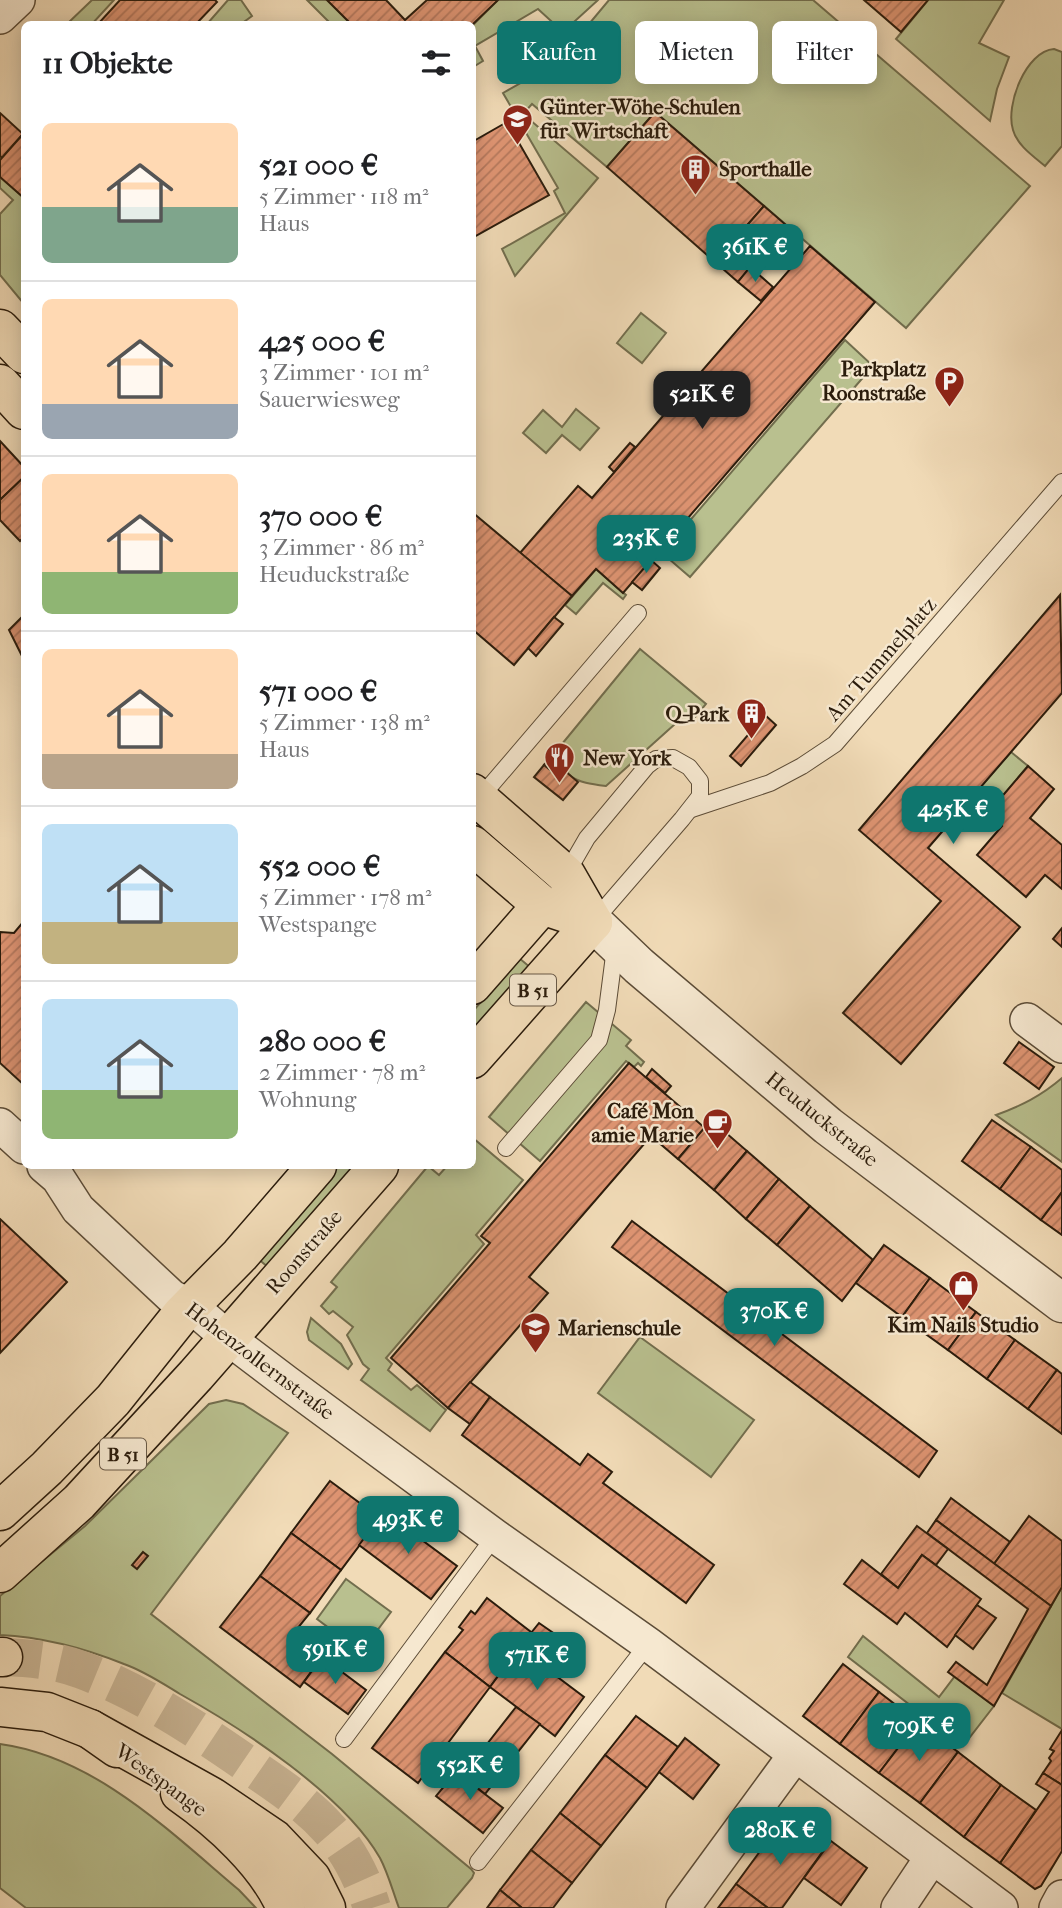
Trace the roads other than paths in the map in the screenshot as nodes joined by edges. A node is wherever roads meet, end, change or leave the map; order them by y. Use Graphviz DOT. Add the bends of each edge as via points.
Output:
graph roads {
  1 [pos="18,0"];
  2 [pos="0,17"];
  3 [pos="0,329"];
  4 [pos="21,352"];
  5 [pos="0,384"];
  6 [pos="21,407"];
  7 [pos="1062,482"];
  8 [pos="638,613"];
  9 [pos="476,796"];
  10 [pos="692,808"];
  11 [pos="476,847"];
  12 [pos="554,890"];
  13 [pos="604,934"];
  14 [pos="476,980"];
  15 [pos="1027,1020"];
  16 [pos="1062,1046"];
  17 [pos="476,1055"];
  18 [pos="0,1125"];
  19 [pos="21,1144"];
  20 [pos="506,1148"];
  21 [pos="48,1169"];
  22 [pos="314,1169"];
  23 [pos="376,1169"];
  24 [pos="1062,1303"];
  25 [pos="191,1306"];
  26 [pos="228,1338"];
  27 [pos="0,1511"];
  28 [pos="495,1536"];
  29 [pos="0,1573"];
  30 [pos="648,1644"];
  31 [pos="0,1707"];
  32 [pos="344,1739"];
  33 [pos="795,1755"];
  34 [pos="266,1851"];
  35 [pos="932,1857"];
  36 [pos="478,1862"];
  37 [pos="1062,1897"];
  38 [pos="286,1908"];
  39 [pos="327,1908"];
  40 [pos="682,1908"];
  41 [pos="898,1908"];
  42 [pos="1001,1908"];
  43 [pos="1056,1908"];
  1 -- 2 [label="street"];
  3 -- 4 [label="main road"];
  5 -- 6 [label="main road"];
  7 -- 10 [label="lane, Am Tummelplatz" via="835,744 770,783"];
  8 -- 9 [label="lane"];
  9 -- 12 [label="main road"];
  10 -- 12 [label="lane" via="700,796 700,781 689,767 673,758 656,759 587,838"];
  10 -- 13 [label="lane"];
  11 -- 12 [label="main road"];
  12 -- 13 [label="main road"];
  12 -- 14 [label="main road, B 51"];
  13 -- 17 [label="main road, B 51"];
  13 -- 20 [label="lane" via="607,1010 599,1040"];
  13 -- 24 [label="street, Heuduckstraße" via="828,1126"];
  15 -- 16 [label="street"];
  18 -- 19 [label="street"];
  21 -- 25 [label="street, Hohenzollernstraße" via="114,1245 172,1297"];
  22 -- 25 [label="main road, B 51"];
  23 -- 26 [label="main road, Roonstraße / B 51"];
  25 -- 26 [label="street, Hohenzollernstraße"];
  25 -- 27 [label="main road, B 51" via="113,1400"];
  26 -- 28 [label="street, Hohenzollernstraße"];
  26 -- 29 [label="main road, B 51" via="79,1502"];
  28 -- 30 [label="street, Hohenzollernstraße"];
  28 -- 32 [label="lane"];
  30 -- 33 [label="street, Hohenzollernstraße"];
  30 -- 36 [label="lane"];
  31 -- 34 [label="main road" via="47,1712 90,1729 212,1797"];
  33 -- 35 [label="street, Hohenzollernstraße"];
  33 -- 40 [label="street"];
  34 -- 38 [label="main road"];
  34 -- 39 [label="main road" via="312,1878"];
  35 -- 41 [label="street"];
  35 -- 42 [label="street, Hohenzollernstraße"];
  37 -- 43 [label="street"];
}
